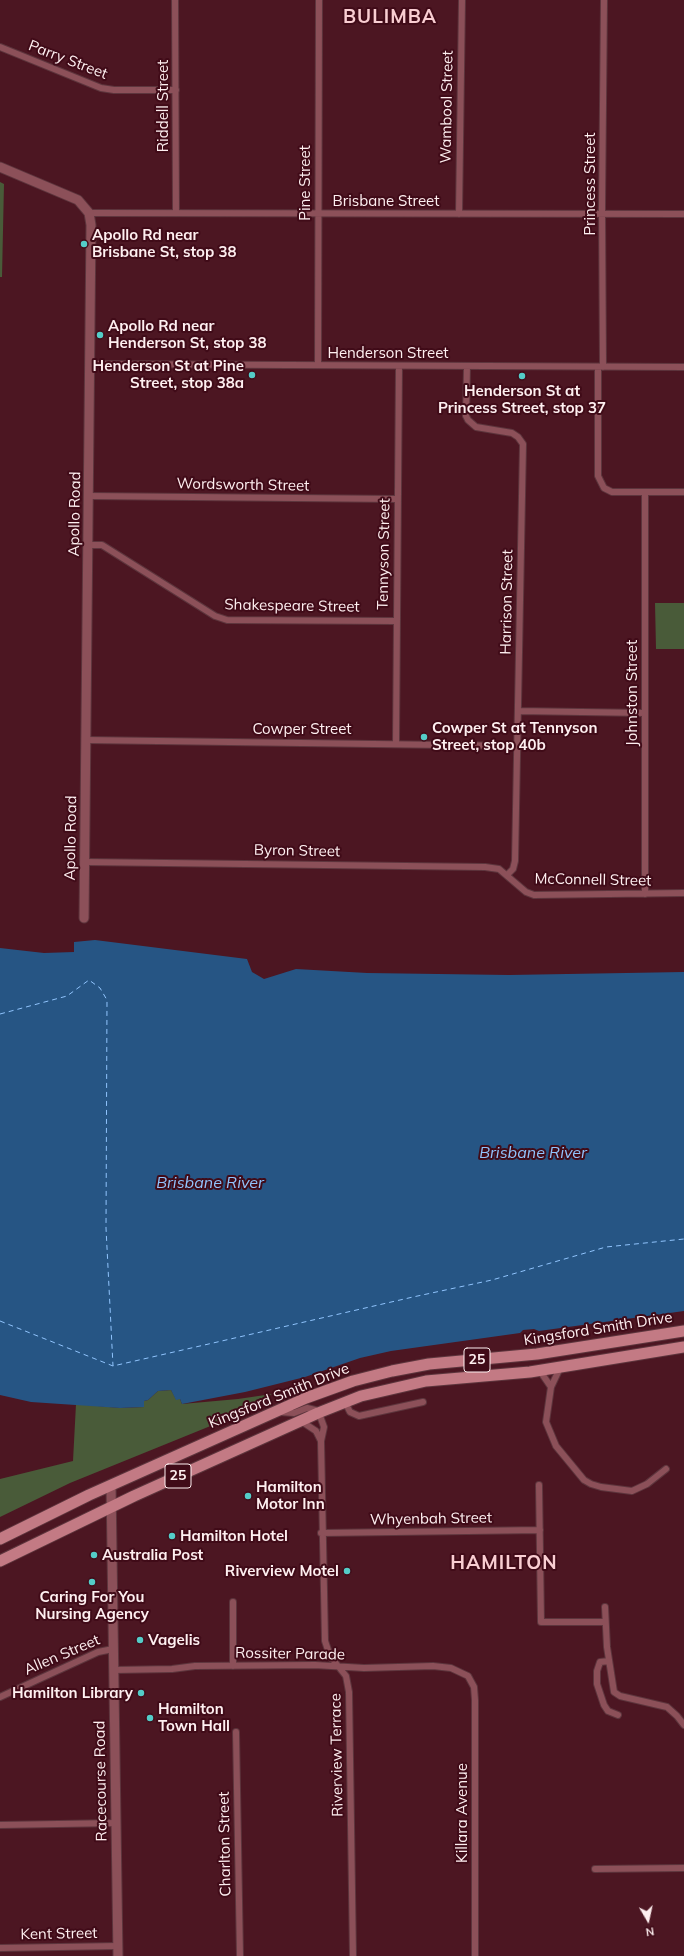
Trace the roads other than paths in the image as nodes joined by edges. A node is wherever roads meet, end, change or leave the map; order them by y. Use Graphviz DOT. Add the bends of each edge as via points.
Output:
graph roads {
  1 [pos="175,0"];
  2 [pos="319,0"];
  3 [pos="462,0"];
  4 [pos="604,0"];
  5 [pos="0,48"];
  6 [pos="176,90"];
  7 [pos="0,167"];
  8 [pos="176,212"];
  9 [pos="89,213"];
  10 [pos="318,214"];
  11 [pos="459,214"];
  12 [pos="684,214"];
  13 [pos="602,215"];
  14 [pos="91,364"];
  15 [pos="318,365"];
  16 [pos="398,366"];
  17 [pos="467,366"];
  18 [pos="601,367"];
  19 [pos="684,367"];
  20 [pos="645,492"];
  21 [pos="684,492"];
  22 [pos="89,496"];
  23 [pos="397,499"];
  24 [pos="88,545"];
  25 [pos="396,621"];
  26 [pos="518,711"];
  27 [pos="645,713"];
  28 [pos="86,740"];
  29 [pos="396,743"];
  30 [pos="517,746"];
  31 [pos="85,862"];
  32 [pos="507,875"];
  33 [pos="684,893"];
  34 [pos="644,894"];
  35 [pos="84,918"];
  36 [pos="684,1331"];
  37 [pos="684,1347"];
  38 [pos="560,1368"];
  39 [pos="540,1371"];
  40 [pos="551,1387"];
  41 [pos="345,1402"];
  42 [pos="423,1402"];
  43 [pos="276,1412"];
  44 [pos="318,1413"];
  45 [pos="301,1421"];
  46 [pos="320,1441"];
  47 [pos="666,1469"];
  48 [pos="111,1485"];
  49 [pos="539,1485"];
  50 [pos="111,1506"];
  51 [pos="540,1530"];
  52 [pos="321,1533"];
  53 [pos="0,1539"];
  54 [pos="1,1560"];
  55 [pos="233,1602"];
  56 [pos="605,1607"];
  57 [pos="605,1622"];
  58 [pos="113,1649"];
  59 [pos="609,1660"];
  60 [pos="233,1666"];
  61 [pos="339,1666"];
  62 [pos="113,1670"];
  63 [pos="465,1673"];
  64 [pos="0,1697"];
  65 [pos="618,1715"];
  66 [pos="684,1724"];
  67 [pos="236,1732"];
  68 [pos="116,1823"];
  69 [pos="0,1825"];
  70 [pos="684,1868"];
  71 [pos="596,1869"];
  72 [pos="118,1946"];
  73 [pos="0,1948"];
  74 [pos="118,1956"];
  75 [pos="240,1956"];
  76 [pos="353,1956"];
  77 [pos="475,1956"];
  1 -- 6 [label="street, Riddell Street"];
  2 -- 10 [label="street, Pine Street"];
  3 -- 11 [label="street, Wambool Street"];
  4 -- 13 [label="street, Princess Street"];
  5 -- 6 [label="street, Parry Street" via="101,88"];
  6 -- 8 [label="street, Riddell Street"];
  7 -- 9 [label="street" via="78,200"];
  8 -- 9 [label="street, Brisbane Street"];
  8 -- 10 [label="street, Brisbane Street"];
  9 -- 14 [label="street, Apollo Road"];
  10 -- 11 [label="street, Brisbane Street"];
  10 -- 15 [label="street, Pine Street"];
  11 -- 13 [label="street, Brisbane Street"];
  12 -- 13 [label="street, Brisbane Street"];
  13 -- 18 [label="street, Princess Street"];
  14 -- 15 [label="street, Henderson Street"];
  14 -- 22 [label="street, Apollo Road"];
  15 -- 16 [label="street, Henderson Street"];
  16 -- 17 [label="street, Henderson Street"];
  16 -- 23 [label="street, Tennyson Street"];
  17 -- 18 [label="street, Henderson Street"];
  17 -- 26 [label="street, Harrison Street" via="468,420 476,427 512,433 522,444"];
  18 -- 19 [label="street, Henderson Street"];
  18 -- 20 [label="street, Princess Street" via="598,476 604,488 612,492"];
  20 -- 21 [label="street"];
  20 -- 27 [label="street, Johnston Street"];
  22 -- 23 [label="street, Wordsworth Street"];
  22 -- 24 [label="street, Apollo Road"];
  23 -- 25 [label="street, Tennyson Street"];
  24 -- 25 [label="street, Shakespeare Street" via="102,545 215,616 227,620"];
  24 -- 28 [label="street, Apollo Road"];
  25 -- 29 [label="street, Tennyson Street"];
  26 -- 27 [label="street"];
  26 -- 30 [label="street, Harrison Street"];
  27 -- 34 [label="street, Johnston Street"];
  28 -- 29 [label="street, Cowper Street"];
  28 -- 31 [label="street, Apollo Road"];
  29 -- 30 [label="street, Cowper Street"];
  30 -- 32 [label="street, Harrison Street" via="515,861 513,869"];
  31 -- 32 [label="street, Byron Street" via="485,867 498,869"];
  31 -- 35 [label="street, Apollo Road"];
  32 -- 34 [label="street, McConnell Street" via="526,892 534,894"];
  33 -- 34 [label="street, McConnell Street"];
  36 -- 43 [label="highway, Kingsford Smith Drive / 25" via="537,1354 445,1362 392,1371 332,1388"];
  37 -- 38 [label="highway, Kingsford Smith Drive / 25"];
  38 -- 39 [label="highway, Kingsford Smith Drive / 25"];
  38 -- 40 [label="street"];
  39 -- 40 [label="street"];
  39 -- 41 [label="highway, Kingsford Smith Drive / 25" via="426,1381 390,1388"];
  40 -- 47 [label="street" via="546,1416 549,1432 559,1449 588,1483 611,1489 634,1490 651,1482"];
  41 -- 42 [label="street, Kingsford Smith Drive" via="350,1412 359,1416"];
  41 -- 44 [label="highway, Kingsford Smith Drive / 25"];
  43 -- 44 [label="street" via="294,1413 307,1408"];
  43 -- 48 [label="highway, Kingsford Smith Drive / 25"];
  44 -- 45 [label="highway, Kingsford Smith Drive / 25"];
  44 -- 46 [label="street, Riverview Terrace" via="324,1428"];
  45 -- 46 [label="street" via="316,1431"];
  45 -- 50 [label="highway, Kingsford Smith Drive / 25"];
  46 -- 52 [label="street, Riverview Terrace"];
  48 -- 50 [label="street, Racecourse Road"];
  48 -- 53 [label="highway, Kingsford Smith Drive / 25"];
  49 -- 51 [label="street"];
  50 -- 54 [label="highway, Kingsford Smith Drive / 25"];
  50 -- 58 [label="street, Racecourse Road"];
  51 -- 52 [label="street, Whyenbah Street"];
  51 -- 57 [label="street" via="541,1622"];
  52 -- 61 [label="street, Riverview Terrace" via="325,1641 330,1656"];
  55 -- 60 [label="street"];
  56 -- 57 [label="street"];
  57 -- 59 [label="street"];
  58 -- 62 [label="street, Racecourse Road"];
  58 -- 64 [label="street, Allen Street" via="98,1652"];
  59 -- 65 [label="street" via="600,1662 597,1684 604,1706 608,1711"];
  59 -- 66 [label="street" via="615,1694 665,1706"];
  60 -- 61 [label="street, Rossiter Parade"];
  60 -- 62 [label="street, Rossiter Parade"];
  61 -- 63 [label="street, Rossiter Parade" via="438,1667"];
  61 -- 76 [label="street, Riverview Terrace" via="347,1678 350,1703"];
  62 -- 68 [label="street, Racecourse Road"];
  63 -- 77 [label="street, Killara Avenue" via="472,1683 475,1700"];
  67 -- 75 [label="street, Charlton Street"];
  68 -- 69 [label="street"];
  68 -- 72 [label="street, Racecourse Road"];
  70 -- 71 [label="street"];
  72 -- 73 [label="street, Kent Street"];
  72 -- 74 [label="street, Racecourse Road"];
}
